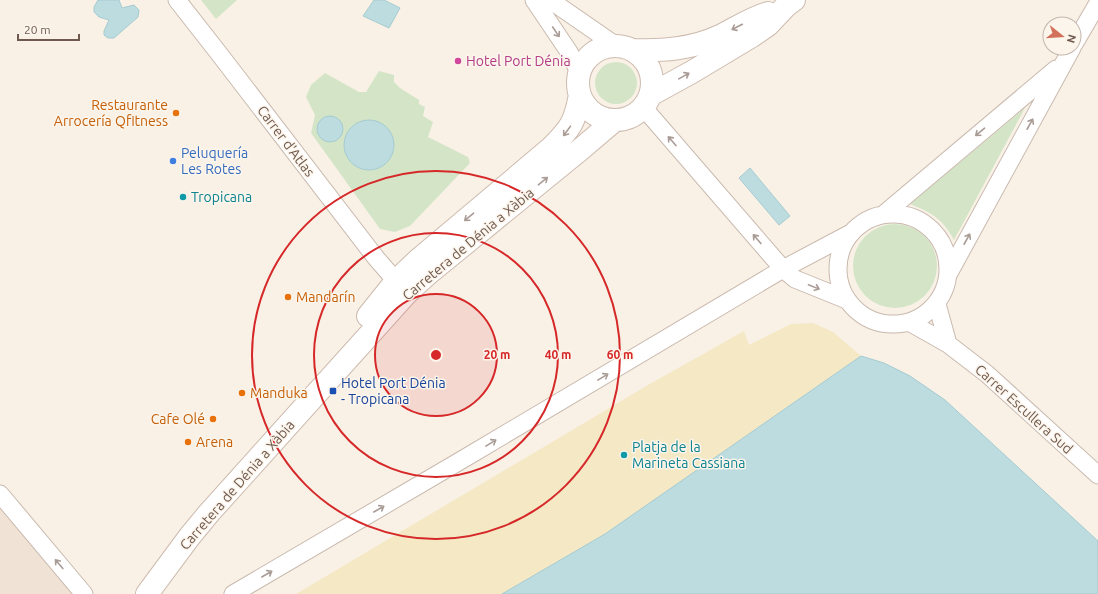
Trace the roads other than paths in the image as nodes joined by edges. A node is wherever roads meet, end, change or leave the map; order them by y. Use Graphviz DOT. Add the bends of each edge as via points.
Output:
graph roads {
  1 [pos="176,0"];
  2 [pos="534,0"];
  3 [pos="550,0"];
  4 [pos="790,3"];
  5 [pos="1098,3"];
  6 [pos="1082,30"];
  7 [pos="624,48"];
  8 [pos="1067,56"];
  9 [pos="1067,56"];
  10 [pos="579,72"];
  11 [pos="580,95"];
  12 [pos="646,101"];
  13 [pos="615,120"];
  14 [pos="884,214"];
  15 [pos="851,233"];
  16 [pos="783,269"];
  17 [pos="949,273"];
  18 [pos="396,281"];
  19 [pos="847,300"];
  20 [pos="936,304"];
  21 [pos="909,322"];
  22 [pos="948,344"];
  23 [pos="330,378"];
  24 [pos="1098,475"];
  25 [pos="0,494"];
  26 [pos="84,594"];
  27 [pos="147,594"];
  28 [pos="233,594"];
  1 -- 18 [label="street, Carrer d'Atlas"];
  2 -- 10 [label="street, one-way" via="569,52"];
  3 -- 7 [label="street"];
  4 -- 7 [label="street, one-way" via="719,36 695,44 670,50"];
  12 -- 4 [label="street, one-way" via="752,36 768,25"];
  5 -- 6 [label="street"];
  7 -- 10 [label="street" via="603,47 585,61"];
  7 -- 12 [label="street" via="643,58 649,69 652,82"];
  8 -- 14 [label="street, one-way"];
  17 -- 9 [label="street, one-way"];
  10 -- 11 [label="street"];
  11 -- 13 [label="street" via="585,105 594,113"];
  11 -- 18 [label="street, Carretera de Dénia a Xàbia, one-way" via="574,122 563,137 416,261"];
  12 -- 13 [label="street" via="634,114"];
  16 -- 12 [label="street, one-way"];
  23 -- 13 [label="street, Carretera de Dénia a Xàbia, one-way" via="406,294 429,273"];
  14 -- 15 [label="street" via="872,217"];
  14 -- 17 [label="street" via="901,213 917,218 931,227 942,241 948,256"];
  15 -- 16 [label="street"];
  15 -- 19 [label="street" via="842,248 838,266 840,284"];
  16 -- 19 [label="street, one-way" via="795,279"];
  28 -- 16 [label="street, one-way"];
  17 -- 20 [label="street" via="945,289"];
  18 -- 23 [label="street, Carretera de Dénia a Xàbia" via="357,330"];
  19 -- 21 [label="street" via="868,318 882,323"];
  20 -- 21 [label="street" via="924,315"];
  20 -- 22 [label="street"];
  21 -- 22 [label="street, Carrer Escullera Sud"];
  22 -- 24 [label="street, Carrer Escullera Sud" via="987,374"];
  23 -- 27 [label="street, Carretera de Dénia a Xàbia" via="209,513"];
  26 -- 25 [label="street, one-way"];
}
